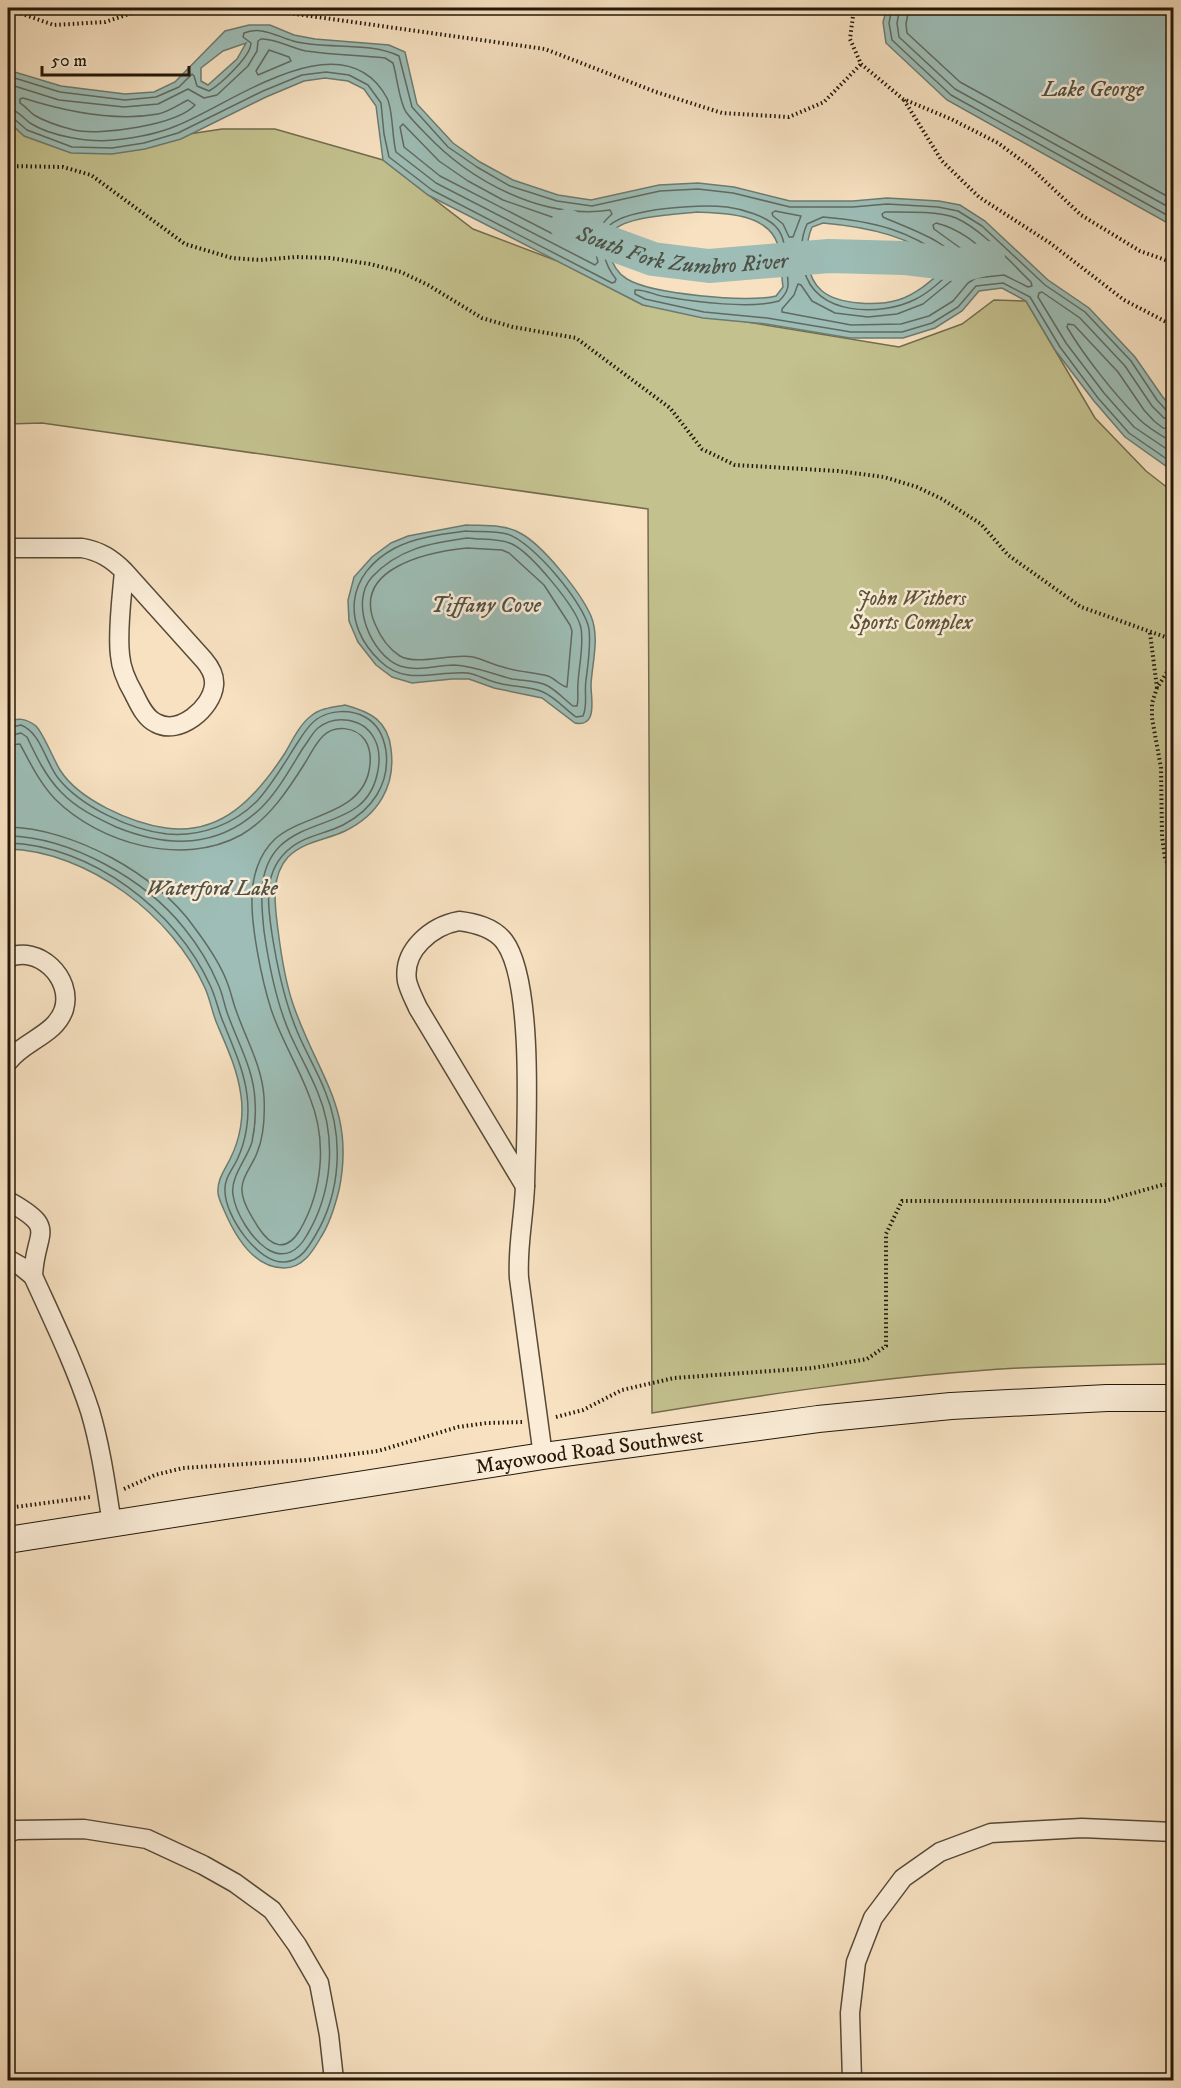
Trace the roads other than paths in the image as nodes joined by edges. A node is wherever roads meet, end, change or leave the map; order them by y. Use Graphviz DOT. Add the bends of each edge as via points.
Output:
graph roads {
  1 [pos="8,548"];
  2 [pos="124,571"];
  3 [pos="8,958"];
  4 [pos="8,1062"];
  5 [pos="525,1186"];
  6 [pos="8,1201"];
  7 [pos="8,1259"];
  8 [pos="33,1276"];
  9 [pos="1173,1398"];
  10 [pos="543,1456"];
  11 [pos="112,1524"];
  12 [pos="8,1540"];
  13 [pos="1173,1832"];
  14 [pos="8,1833"];
  15 [pos="334,2080"];
  16 [pos="852,2080"];
  1 -- 2 [label="street" via="93,550"];
  2 -- 2 [label="street" via="214,676 208,701 177,726 157,724 149,718 126,679 120,655"];
  3 -- 4 [label="street" via="20,955 51,966 64,985 66,998 59,1020 50,1030 13,1054"];
  5 -- 5 [label="street" via="525,1031 514,961 502,939 484,926 447,923 416,947 407,980 418,1008"];
  5 -- 10 [label="street" via="518,1263"];
  6 -- 8 [label="street" via="39,1222 40,1241"];
  7 -- 8 [label="street"];
  8 -- 11 [label="street" via="89,1410 103,1462"];
  9 -- 10 [label="street, Mayowood Road Southwest" via="940,1407 818,1419"];
  10 -- 11 [label="street, Mayowood Road Southwest"];
  11 -- 12 [label="street, Mayowood Road Southwest"];
  13 -- 16 [label="street" via="1082,1828 991,1833 940,1852 903,1878 873,1918 856,1962 850,2013"];
  14 -- 15 [label="street" via="84,1829 147,1839 227,1879 272,1911 319,1983"];
}
